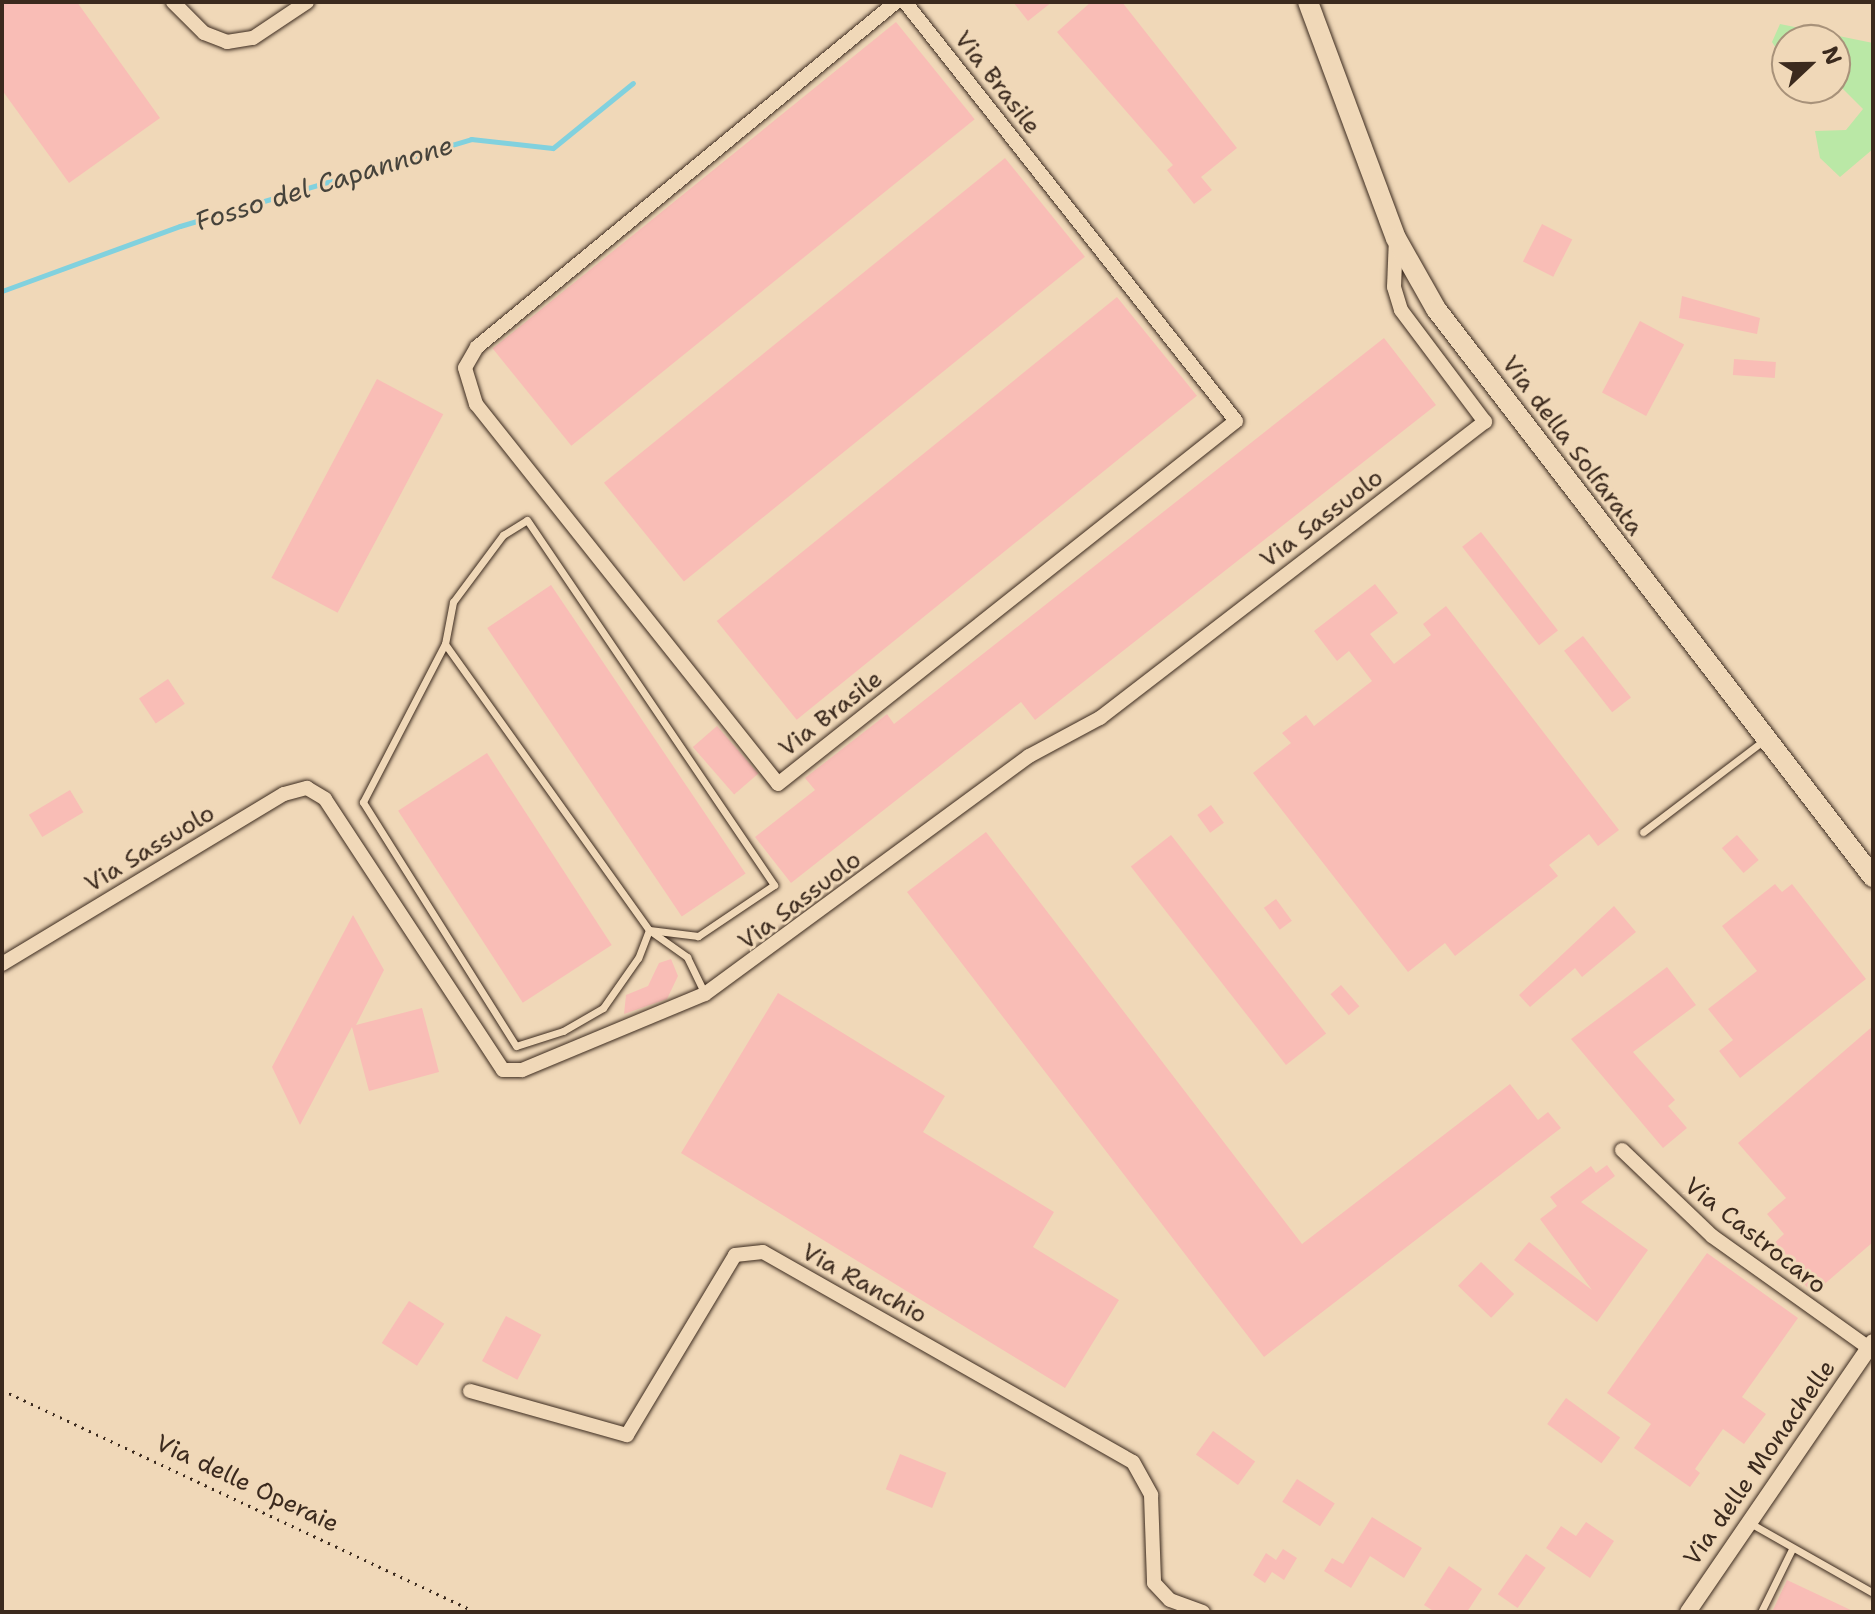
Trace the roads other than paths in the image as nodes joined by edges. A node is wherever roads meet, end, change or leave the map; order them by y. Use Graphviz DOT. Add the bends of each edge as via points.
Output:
graph roads {
  1 [pos="173,2"];
  2 [pos="307,2"];
  3 [pos="896,2"];
  4 [pos="905,2"];
  5 [pos="1308,2"];
  6 [pos="1396,238"];
  7 [pos="445,644"];
  8 [pos="1765,738"];
  9 [pos="1643,832"];
  10 [pos="1873,877"];
  11 [pos="649,930"];
  12 [pos="2,964"];
  13 [pos="705,994"];
  14 [pos="1622,1150"];
  15 [pos="1871,1345"];
  16 [pos="470,1391"];
  17 [pos="1748,1522"];
  18 [pos="1792,1549"];
  19 [pos="1873,1593"];
  20 [pos="1203,1612"];
  21 [pos="1688,1612"];
  22 [pos="1761,1612"];
  1 -- 2 [label="street" via="204,33 227,42 253,38"];
  3 -- 4 [label="street, Via Brasile" via="477,347 465,368 476,404 778,784 1236,421"];
  5 -- 6 [label="main road, Via della Solfarata"];
  6 -- 8 [label="main road, Via della Solfarata" via="1436,309"];
  6 -- 13 [label="street, Via Sassuolo" via="1394,287 1401,310 1485,422 1100,718 1029,756"];
  7 -- 11 [label="lane"];
  7 -- 11 [label="lane" via="363,802 516,1046 563,1031 603,1008 638,958"];
  7 -- 11 [label="lane" via="453,602 503,535 527,520 774,885 698,936"];
  8 -- 9 [label="lane"];
  8 -- 10 [label="main road, Via della Solfarata"];
  11 -- 13 [label="lane" via="687,957"];
  12 -- 13 [label="street, Via Sassuolo" via="284,794 307,788 325,799 503,1070 522,1070"];
  14 -- 15 [label="street, Via Castrocaro" via="1712,1236"];
  15 -- 17 [label="street, Via delle Monachelle"];
  16 -- 20 [label="street, Via Ranchio" via="627,1435 735,1255 763,1252 1133,1462 1151,1495 1154,1583 1170,1600"];
  17 -- 18 [label="lane"];
  17 -- 21 [label="street, Via delle Monachelle"];
  18 -- 19 [label="lane"];
  18 -- 22 [label="lane"];
}
